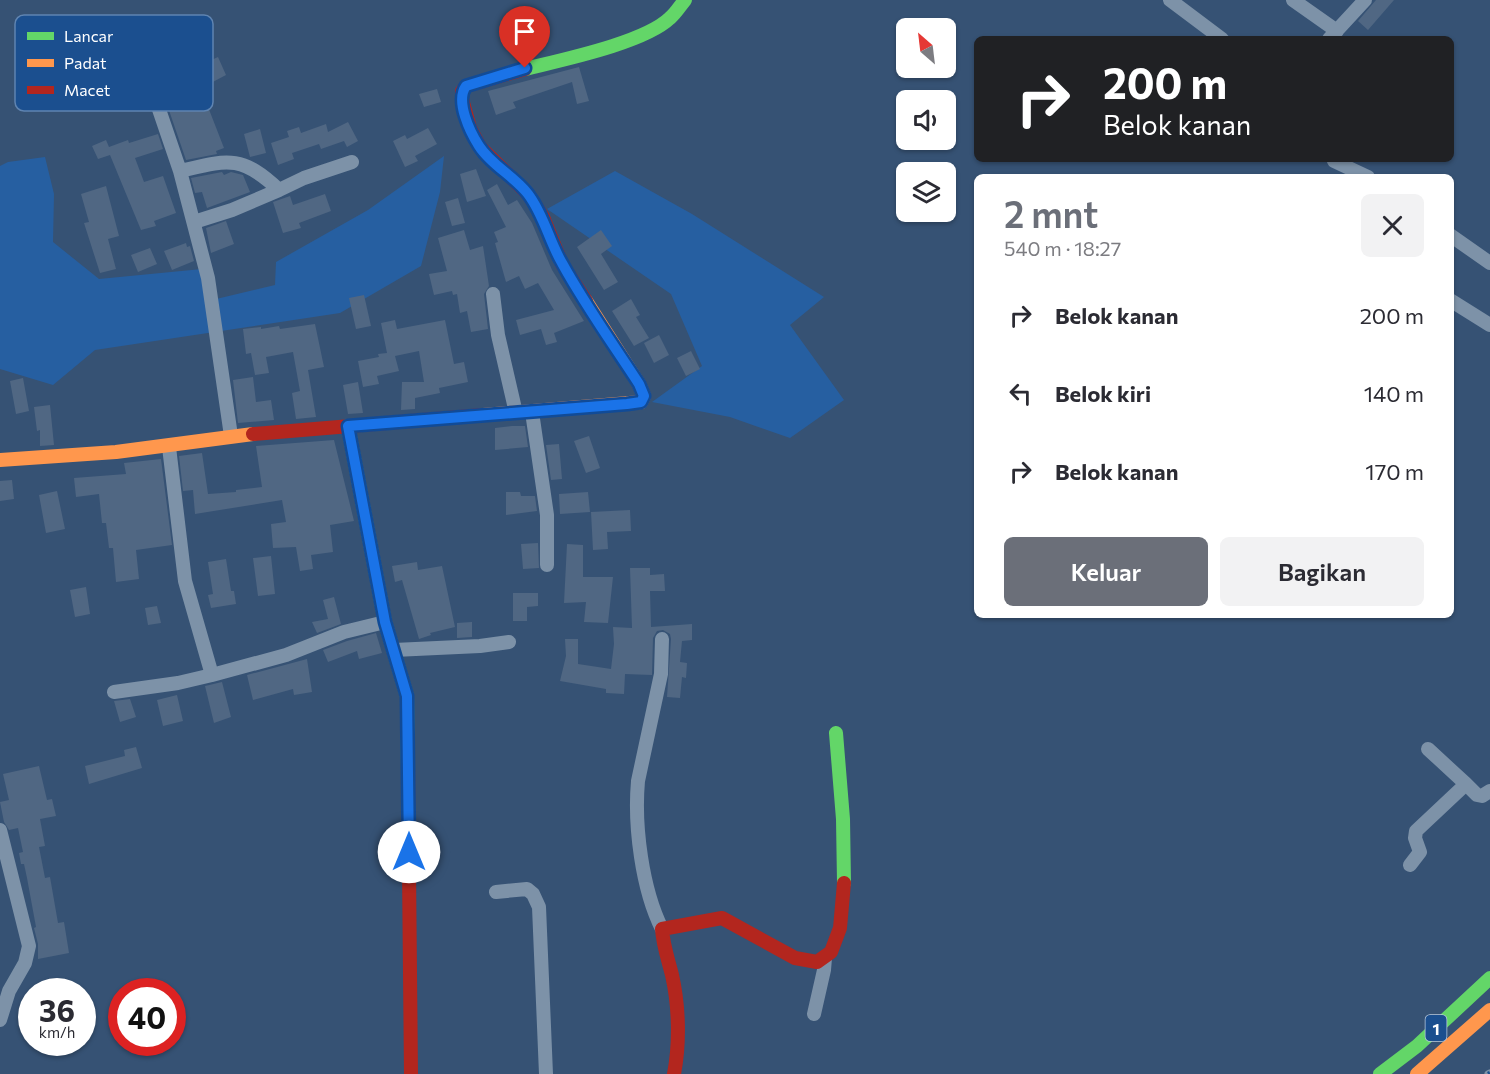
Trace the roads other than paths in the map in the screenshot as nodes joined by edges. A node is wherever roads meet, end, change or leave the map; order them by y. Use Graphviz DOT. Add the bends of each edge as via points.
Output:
graph roads {
  1 [pos="685,0"];
  2 [pos="1170,0"];
  3 [pos="1293,0"];
  4 [pos="1365,0"];
  5 [pos="1333,35"];
  6 [pos="1218,36"];
  7 [pos="160,111"];
  8 [pos="352,162"];
  9 [pos="1337,162"];
  10 [pos="180,171"];
  11 [pos="1362,174"];
  12 [pos="279,190"];
  13 [pos="194,222"];
  14 [pos="1454,238"];
  15 [pos="1490,263"];
  16 [pos="493,294"];
  17 [pos="1454,302"];
  18 [pos="1490,325"];
  19 [pos="532,412"];
  20 [pos="516,413"];
  21 [pos="348,426"];
  22 [pos="231,436"];
  23 [pos="170,447"];
  24 [pos="0,460"];
  25 [pos="547,565"];
  26 [pos="385,622"];
  27 [pos="662,639"];
  28 [pos="509,642"];
  29 [pos="394,650"];
  30 [pos="212,675"];
  31 [pos="114,692"];
  32 [pos="836,733"];
  33 [pos="1428,749"];
  34 [pos="1466,784"];
  35 [pos="1490,790"];
  36 [pos="0,830"];
  37 [pos="1410,865"];
  38 [pos="496,892"];
  39 [pos="662,929"];
  40 [pos="825,958"];
  41 [pos="1490,978"];
  42 [pos="1490,1010"];
  43 [pos="814,1014"];
  44 [pos="0,1020"];
  45 [pos="411,1074"];
  46 [pos="546,1074"];
  47 [pos="674,1074"];
  48 [pos="1380,1074"];
  49 [pos="1417,1074"];
  1 -- 19 [label="main road" via="669,19 642,35 490,78 462,91 470,129 480,147 528,194 543,217 562,264 644,396 641,402"];
  2 -- 6 [label="street"];
  3 -- 5 [label="street"];
  4 -- 5 [label="street"];
  7 -- 10 [label="street"];
  8 -- 12 [label="street"];
  9 -- 11 [label="street"];
  10 -- 12 [label="street" via="232,162 255,169"];
  10 -- 13 [label="street"];
  12 -- 13 [label="street"];
  13 -- 22 [label="street" via="208,278"];
  14 -- 15 [label="street"];
  16 -- 20 [label="street"];
  17 -- 18 [label="street"];
  19 -- 20 [label="main road"];
  19 -- 25 [label="street" via="547,508"];
  20 -- 21 [label="main road"];
  21 -- 22 [label="main road"];
  21 -- 26 [label="main road"];
  22 -- 23 [label="main road"];
  23 -- 24 [label="main road" via="78,458"];
  23 -- 30 [label="street" via="185,581"];
  26 -- 29 [label="main road"];
  26 -- 30 [label="street"];
  27 -- 39 [label="street" via="661,674 636,799 645,881"];
  28 -- 29 [label="street"];
  29 -- 45 [label="main road" via="407,696"];
  30 -- 31 [label="street"];
  32 -- 40 [label="main road" via="846,872 842,925"];
  33 -- 34 [label="street"];
  34 -- 35 [label="street" via="1476,795"];
  34 -- 37 [label="street" via="1416,831 1414,838 1420,852"];
  36 -- 44 [label="street" via="29,946"];
  38 -- 46 [label="street" via="527,889 539,907"];
  39 -- 40 [label="main road" via="722,918 802,959 815,963"];
  39 -- 47 [label="main road" via="673,978 678,1058"];
  40 -- 43 [label="street"];
  41 -- 48 [label="main road, 1" via="1417,1046"];
  42 -- 49 [label="main road, 1"];
}
